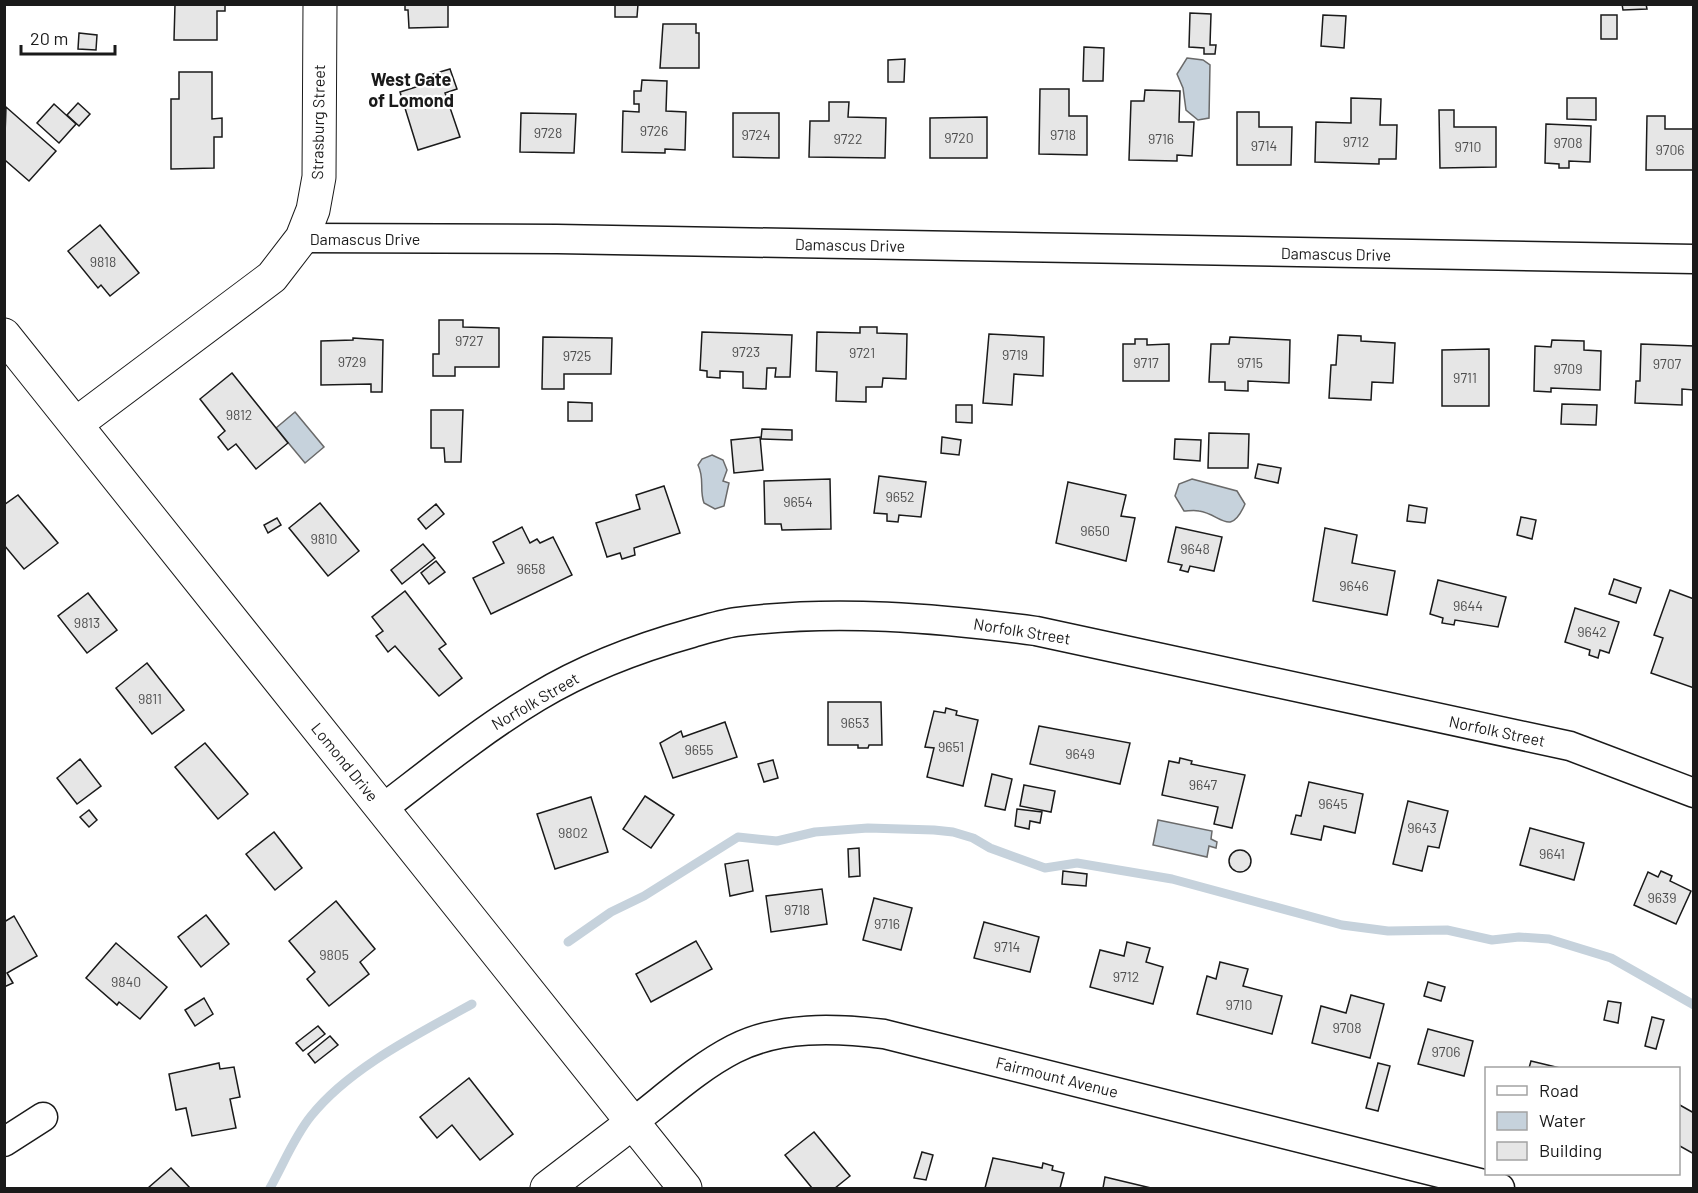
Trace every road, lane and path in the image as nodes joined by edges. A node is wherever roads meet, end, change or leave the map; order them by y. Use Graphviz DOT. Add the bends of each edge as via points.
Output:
graph roads {
  1 [pos="320,4"];
  2 [pos="302,238"];
  3 [pos="1694,259"];
  4 [pos="4,335"];
  5 [pos="76,424"];
  6 [pos="1694,793"];
  7 [pos="382,809"];
  8 [pos="43,1117"];
  9 [pos="632,1123"];
  10 [pos="4,1142"];
  11 [pos="547,1188"];
  12 [pos="685,1188"];
  13 [pos="1500,1188"];
  1 -- 2 [label="main road, Strasburg Street" via="319,177 313,210"];
  2 -- 3 [label="street, Damascus Drive"];
  2 -- 5 [label="main road, Damascus Drive" via="272,277"];
  4 -- 5 [label="main road, Lomond Drive"];
  5 -- 7 [label="main road, Lomond Drive"];
  6 -- 7 [label="street, Norfolk Street" via="1570,746 1036,631 948,620 841,615 735,622 654,644 601,664 480,733"];
  7 -- 9 [label="main road, Lomond Drive"];
  8 -- 10 [label="street"];
  9 -- 11 [label="main road"];
  9 -- 12 [label="main road, Lomond Drive"];
  9 -- 13 [label="street, Fairmount Avenue" via="736,1048 789,1033 860,1031"];
}
